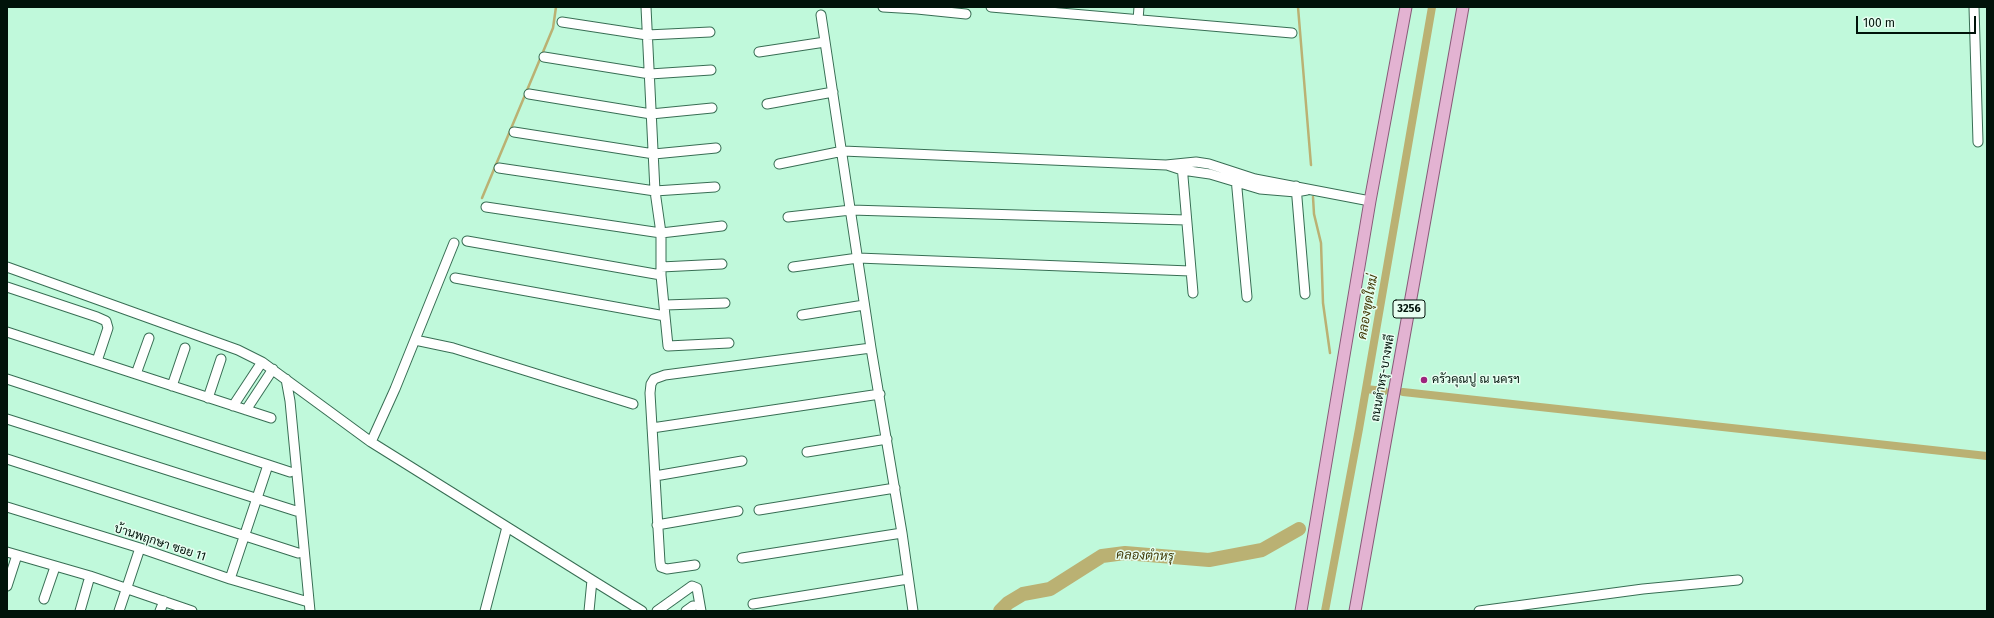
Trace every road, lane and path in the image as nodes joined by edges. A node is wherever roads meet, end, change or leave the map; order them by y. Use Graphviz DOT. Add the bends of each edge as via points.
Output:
graph roads {
  1 [pos="646,7"];
  2 [pos="883,7"];
  3 [pos="991,7"];
  4 [pos="1138,7"];
  5 [pos="1406,7"];
  6 [pos="1463,7"];
  7 [pos="1974,7"];
  8 [pos="917,8"];
  9 [pos="966,14"];
  10 [pos="821,15"];
  11 [pos="1138,20"];
  12 [pos="562,22"];
  13 [pos="710,32"];
  14 [pos="1292,33"];
  15 [pos="647,35"];
  16 [pos="825,42"];
  17 [pos="759,52"];
  18 [pos="544,57"];
  19 [pos="711,70"];
  20 [pos="650,74"];
  21 [pos="833,92"];
  22 [pos="529,94"];
  23 [pos="767,104"];
  24 [pos="712,108"];
  25 [pos="651,114"];
  26 [pos="514,132"];
  27 [pos="1978,142"];
  28 [pos="716,148"];
  29 [pos="842,151"];
  30 [pos="654,154"];
  31 [pos="779,164"];
  32 [pos="1182,166"];
  33 [pos="499,168"];
  34 [pos="1236,173"];
  35 [pos="1237,183"];
  36 [pos="715,187"];
  37 [pos="1296,189"];
  38 [pos="655,192"];
  39 [pos="1370,201"];
  40 [pos="486,207"];
  41 [pos="851,210"];
  42 [pos="788,217"];
  43 [pos="1186,220"];
  44 [pos="722,226"];
  45 [pos="661,233"];
  46 [pos="467,242"];
  47 [pos="454,243"];
  48 [pos="858,258"];
  49 [pos="722,264"];
  50 [pos="7,267"];
  51 [pos="793,267"];
  52 [pos="661,271"];
  53 [pos="1190,271"];
  54 [pos="455,278"];
  55 [pos="7,287"];
  56 [pos="1193,293"];
  57 [pos="1305,294"];
  58 [pos="1247,297"];
  59 [pos="725,303"];
  60 [pos="665,305"];
  61 [pos="864,305"];
  62 [pos="802,315"];
  63 [pos="665,316"];
  64 [pos="7,332"];
  65 [pos="149,338"];
  66 [pos="415,340"];
  67 [pos="729,343"];
  68 [pos="185,348"];
  69 [pos="871,348"];
  70 [pos="221,359"];
  71 [pos="98,361"];
  72 [pos="262,362"];
  73 [pos="273,369"];
  74 [pos="136,374"];
  75 [pos="7,379"];
  76 [pos="286,379"];
  77 [pos="172,386"];
  78 [pos="880,394"];
  79 [pos="208,398"];
  80 [pos="633,404"];
  81 [pos="233,406"];
  82 [pos="246,410"];
  83 [pos="271,418"];
  84 [pos="7,419"];
  85 [pos="652,428"];
  86 [pos="887,439"];
  87 [pos="372,442"];
  88 [pos="806,452"];
  89 [pos="7,459"];
  90 [pos="742,461"];
  91 [pos="268,465"];
  92 [pos="290,472"];
  93 [pos="655,476"];
  94 [pos="895,488"];
  95 [pos="256,499"];
  96 [pos="7,507"];
  97 [pos="759,510"];
  98 [pos="296,511"];
  99 [pos="738,511"];
  100 [pos="657,525"];
  101 [pos="507,527"];
  102 [pos="902,532"];
  103 [pos="244,536"];
  104 [pos="140,548"];
  105 [pos="7,552"];
  106 [pos="298,552"];
  107 [pos="17,555"];
  108 [pos="742,558"];
  109 [pos="694,565"];
  110 [pos="55,567"];
  111 [pos="90,576"];
  112 [pos="230,579"];
  113 [pos="908,579"];
  114 [pos="592,580"];
  115 [pos="1738,580"];
  116 [pos="7,586"];
  117 [pos="126,589"];
  118 [pos="44,599"];
  119 [pos="164,601"];
  120 [pos="305,601"];
  121 [pos="754,604"];
  122 [pos="693,609"];
  123 [pos="80,611"];
  124 [pos="119,611"];
  125 [pos="160,611"];
  126 [pos="192,611"];
  127 [pos="310,611"];
  128 [pos="485,611"];
  129 [pos="589,611"];
  130 [pos="642,611"];
  131 [pos="657,611"];
  132 [pos="913,611"];
  133 [pos="1301,611"];
  134 [pos="1355,611"];
  135 [pos="1479,611"];
  1 -- 15 [label="street"];
  2 -- 8 [label="street"];
  3 -- 11 [label="street"];
  4 -- 11 [label="street"];
  5 -- 39 [label="main road"];
  6 -- 134 [label="main road, ถนนตำหรุ-บางพลี / 3256"];
  7 -- 27 [label="street"];
  8 -- 9 [label="street"];
  10 -- 16 [label="street"];
  11 -- 14 [label="street"];
  12 -- 15 [label="street"];
  13 -- 15 [label="street"];
  15 -- 20 [label="street"];
  16 -- 17 [label="street"];
  16 -- 21 [label="street"];
  18 -- 20 [label="street"];
  19 -- 20 [label="street"];
  20 -- 25 [label="street"];
  21 -- 23 [label="street"];
  21 -- 29 [label="street"];
  22 -- 25 [label="street"];
  24 -- 25 [label="street"];
  25 -- 30 [label="street"];
  26 -- 30 [label="street"];
  28 -- 30 [label="street"];
  29 -- 31 [label="street"];
  29 -- 32 [label="street"];
  29 -- 41 [label="street"];
  30 -- 38 [label="street"];
  32 -- 34 [label="street" via="1209,164"];
  32 -- 35 [label="street"];
  32 -- 43 [label="street"];
  33 -- 38 [label="street"];
  34 -- 35 [label="street"];
  34 -- 37 [label="street"];
  35 -- 37 [label="street" via="1260,189"];
  35 -- 58 [label="street"];
  36 -- 38 [label="street"];
  37 -- 39 [label="street"];
  37 -- 57 [label="street"];
  38 -- 45 [label="street"];
  39 -- 133 [label="main road"];
  40 -- 45 [label="street"];
  41 -- 42 [label="street"];
  41 -- 43 [label="street"];
  41 -- 48 [label="street"];
  43 -- 53 [label="street"];
  44 -- 45 [label="street"];
  45 -- 52 [label="street"];
  46 -- 52 [label="street"];
  47 -- 66 [label="street"];
  48 -- 51 [label="street"];
  48 -- 53 [label="street"];
  48 -- 61 [label="street"];
  49 -- 52 [label="street"];
  50 -- 72 [label="street" via="238,350"];
  52 -- 60 [label="street"];
  53 -- 56 [label="street"];
  54 -- 63 [label="street"];
  55 -- 71 [label="street" via="106,321 108,328"];
  59 -- 60 [label="street"];
  60 -- 63 [label="street"];
  61 -- 62 [label="street"];
  61 -- 69 [label="street"];
  63 -- 67 [label="street" via="668,346"];
  64 -- 71 [label="street"];
  65 -- 74 [label="street"];
  66 -- 80 [label="street" via="453,348"];
  66 -- 87 [label="street"];
  68 -- 77 [label="street"];
  69 -- 78 [label="street"];
  69 -- 85 [label="street" via="665,375 654,379 650,393"];
  70 -- 79 [label="street"];
  71 -- 74 [label="street"];
  72 -- 73 [label="street"];
  72 -- 81 [label="street"];
  73 -- 76 [label="street"];
  73 -- 82 [label="street"];
  74 -- 77 [label="street"];
  75 -- 91 [label="street"];
  76 -- 87 [label="street"];
  76 -- 127 [label="street"];
  77 -- 79 [label="street"];
  78 -- 85 [label="street"];
  78 -- 86 [label="street"];
  79 -- 81 [label="street"];
  81 -- 82 [label="street"];
  82 -- 83 [label="street"];
  84 -- 95 [label="street"];
  85 -- 93 [label="street"];
  86 -- 88 [label="street"];
  86 -- 94 [label="street"];
  87 -- 101 [label="street"];
  89 -- 103 [label="street"];
  90 -- 93 [label="street"];
  91 -- 92 [label="street"];
  91 -- 95 [label="street"];
  93 -- 100 [label="street"];
  94 -- 97 [label="street"];
  94 -- 102 [label="street"];
  95 -- 98 [label="street"];
  95 -- 103 [label="street"];
  96 -- 104 [label="street, บ้านพฤกษา ซอย 11"];
  99 -- 100 [label="street"];
  100 -- 109 [label="street" via="661,567 667,570"];
  101 -- 114 [label="street"];
  101 -- 128 [label="street"];
  102 -- 108 [label="street"];
  102 -- 113 [label="street"];
  103 -- 106 [label="street"];
  103 -- 112 [label="street"];
  104 -- 112 [label="street, บ้านพฤกษา ซอย 11"];
  104 -- 117 [label="street"];
  105 -- 107 [label="street"];
  107 -- 110 [label="street"];
  107 -- 116 [label="street"];
  110 -- 111 [label="street"];
  110 -- 118 [label="street"];
  111 -- 117 [label="street"];
  111 -- 123 [label="street"];
  112 -- 120 [label="street, บ้านพฤกษา ซอย 11"];
  113 -- 121 [label="street"];
  113 -- 132 [label="street"];
  114 -- 129 [label="street"];
  114 -- 130 [label="street"];
  115 -- 135 [label="street" via="1643,589"];
  117 -- 119 [label="street"];
  117 -- 124 [label="street"];
  119 -- 125 [label="street"];
  119 -- 126 [label="street"];
  122 -- 131 [label="street" via="697,588 692,586"];
}
